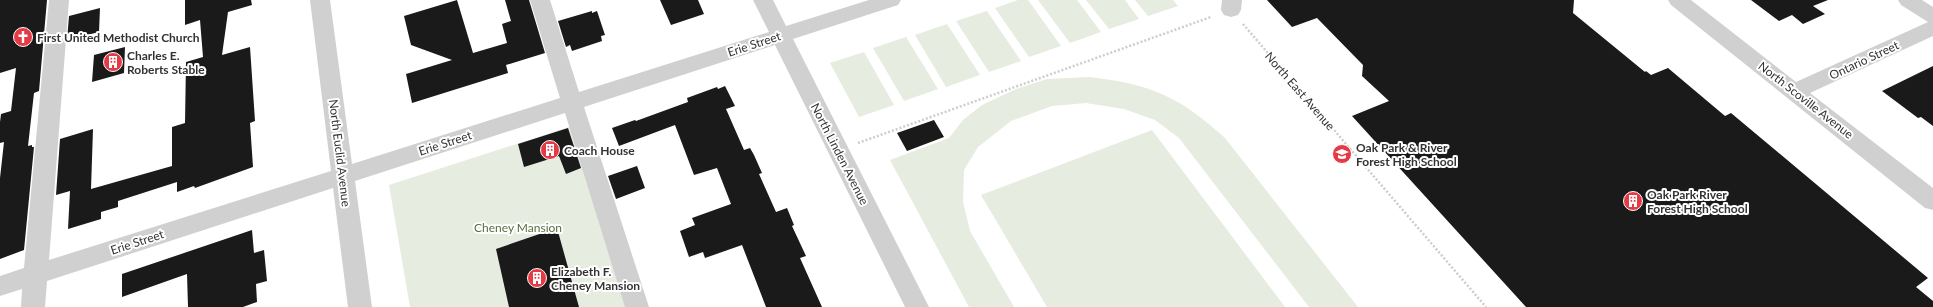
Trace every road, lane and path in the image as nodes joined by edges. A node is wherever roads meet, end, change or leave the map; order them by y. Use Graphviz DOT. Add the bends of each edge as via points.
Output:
graph roads {
  1 [pos="59,0"];
  2 [pos="320,0"];
  3 [pos="540,0"];
  4 [pos="763,0"];
  5 [pos="891,0"];
  6 [pos="1678,0"];
  7 [pos="1908,0"];
  8 [pos="1231,5"];
  9 [pos="1933,17"];
  10 [pos="1933,28"];
  11 [pos="781,35"];
  12 [pos="1795,91"];
  13 [pos="572,102"];
  14 [pos="853,145"];
  15 [pos="343,176"];
  16 [pos="1933,201"];
  17 [pos="35,274"];
  18 [pos="0,286"];
  19 [pos="33,307"];
  20 [pos="360,307"];
  21 [pos="637,307"];
  22 [pos="917,307"];
  23 [pos="1486,307"];
  1 -- 17 [label="street"];
  2 -- 15 [label="street, North Euclid Avenue"];
  3 -- 13 [label="street"];
  4 -- 11 [label="street, North Linden Avenue"];
  5 -- 11 [label="street, Erie Street"];
  6 -- 12 [label="street, North Scoville Avenue"];
  7 -- 9 [label="street"];
  8 -- 14 [label="path"];
  8 -- 23 [label="path, North East Avenue"];
  10 -- 12 [label="street, Ontario Street"];
  11 -- 13 [label="street, Erie Street"];
  11 -- 22 [label="street, North Linden Avenue"];
  12 -- 16 [label="street, North Scoville Avenue"];
  13 -- 15 [label="street, Erie Street"];
  13 -- 21 [label="street"];
  15 -- 17 [label="street, Erie Street"];
  15 -- 20 [label="street, North Euclid Avenue"];
  17 -- 18 [label="street, Erie Street"];
  17 -- 19 [label="street"];
}
